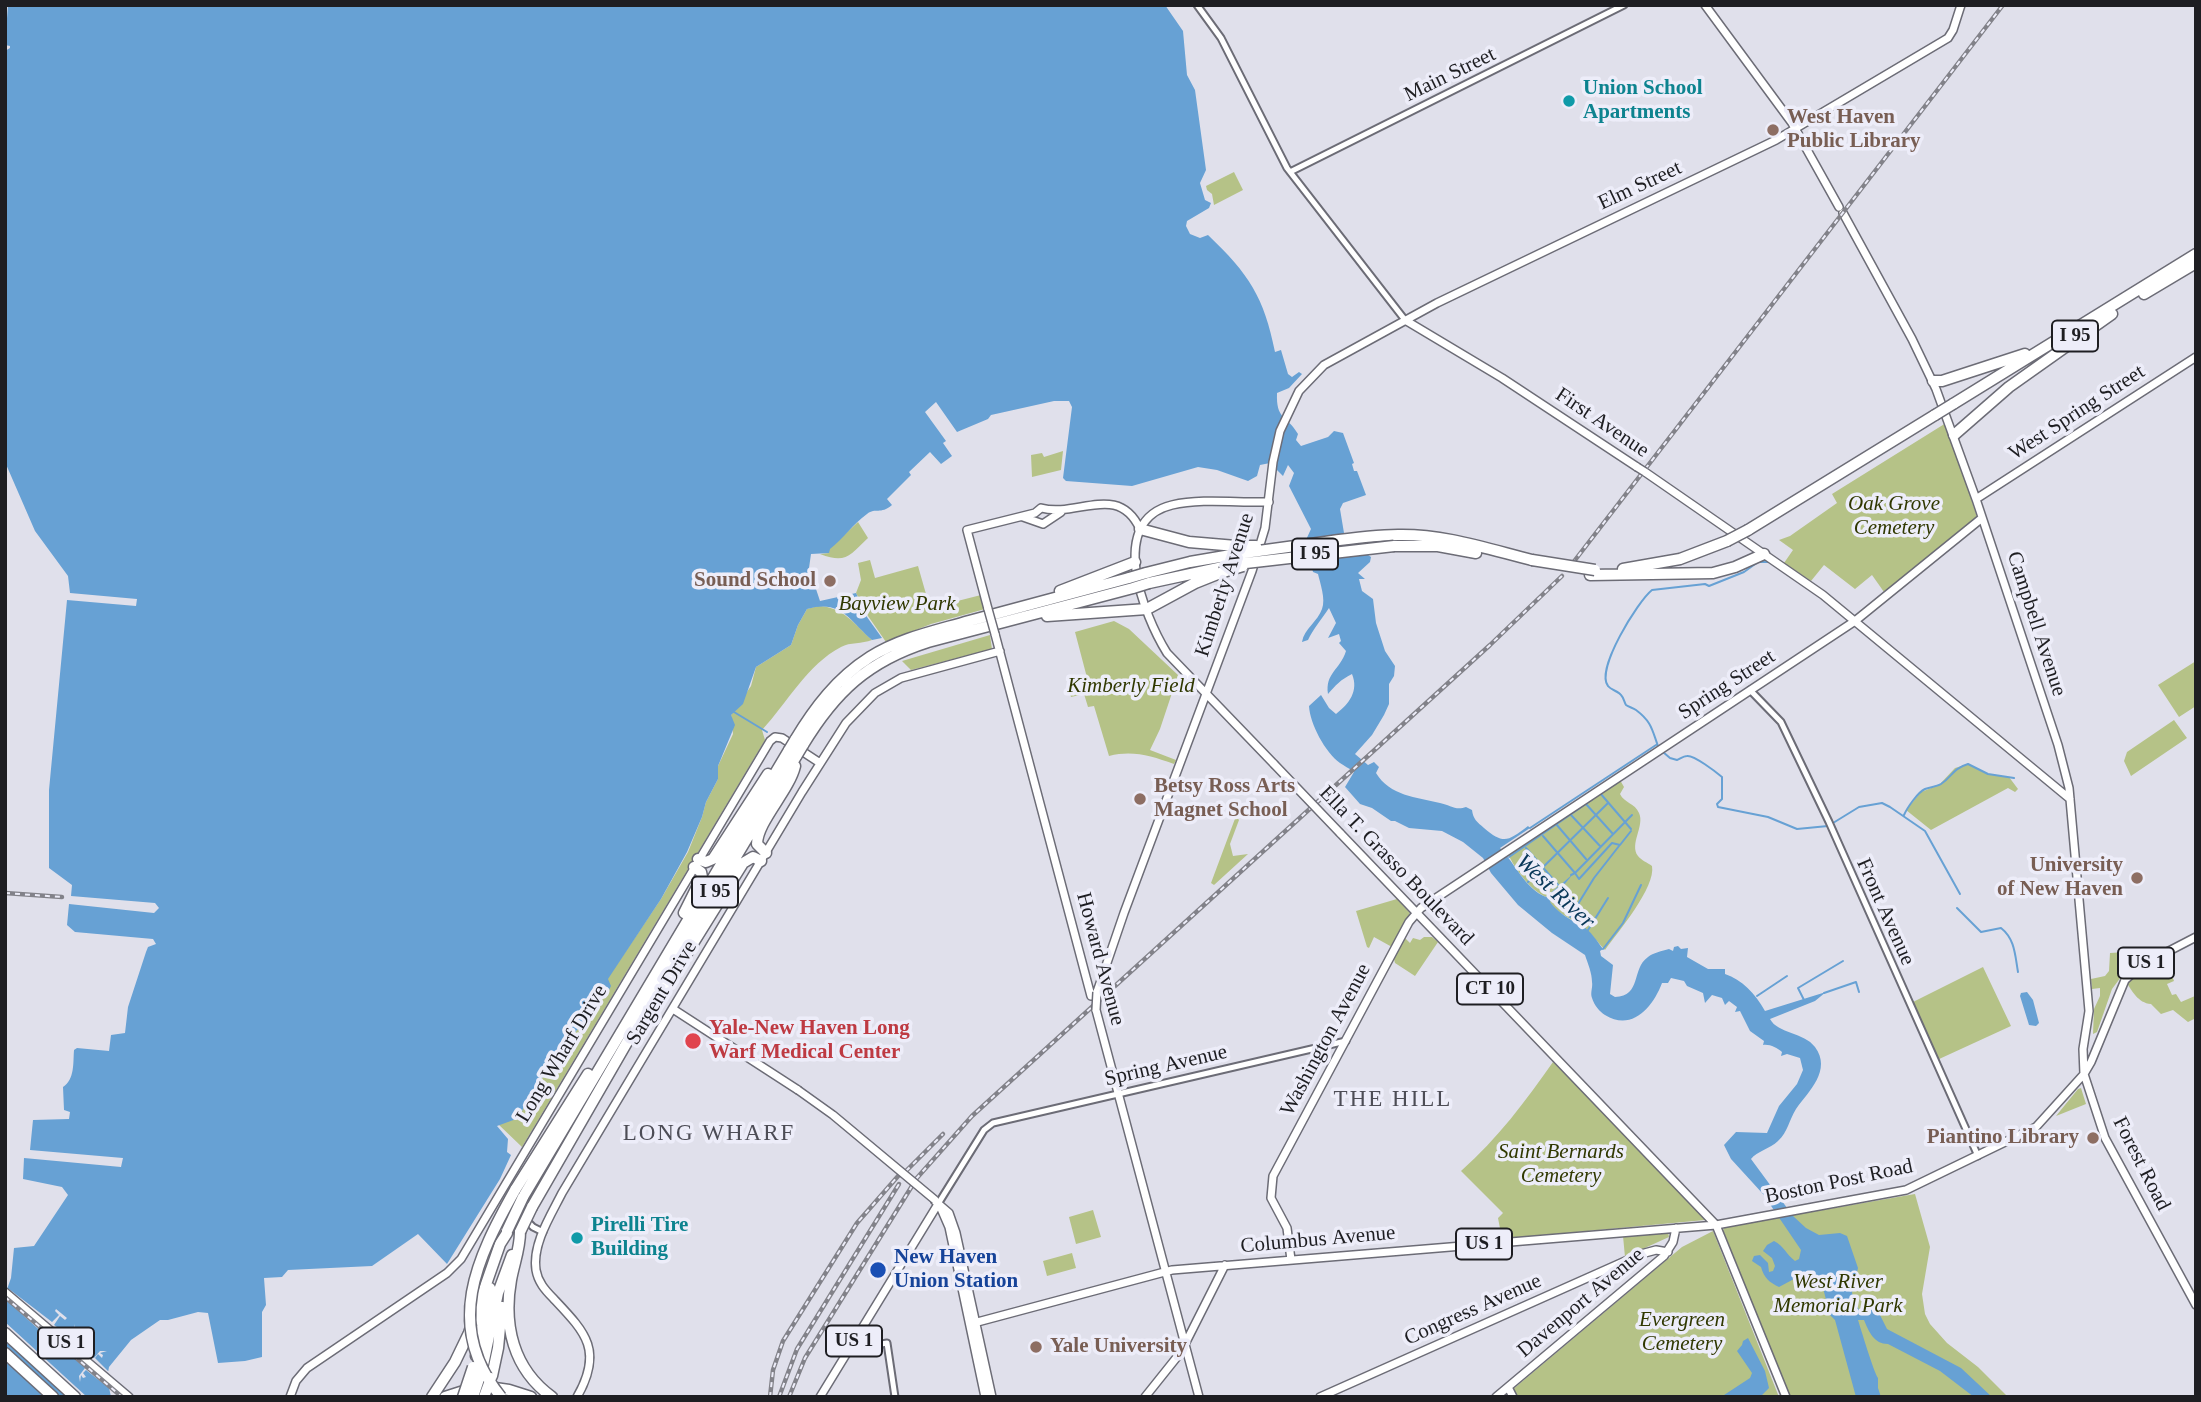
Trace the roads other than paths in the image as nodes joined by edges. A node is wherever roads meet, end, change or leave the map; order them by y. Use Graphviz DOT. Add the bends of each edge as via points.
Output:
graph roads {
  1 [pos="1197,5"];
  2 [pos="1624,5"];
  3 [pos="1705,5"];
  4 [pos="1961,5"];
  5 [pos="1797,130"];
  6 [pos="1290,172"];
  7 [pos="2196,254"];
  8 [pos="2196,263"];
  9 [pos="2112,314"];
  10 [pos="1405,320"];
  11 [pos="2081,325"];
  12 [pos="2196,357"];
  13 [pos="1313,375"];
  14 [pos="1933,381"];
  15 [pos="1954,407"];
  16 [pos="1954,435"];
  17 [pos="1976,499"];
  18 [pos="1269,502"];
  19 [pos="1049,514"];
  20 [pos="1035,517"];
  21 [pos="1982,517"];
  22 [pos="1140,529"];
  23 [pos="1393,540"];
  24 [pos="1730,543"];
  25 [pos="1764,554"];
  26 [pos="1236,555"];
  27 [pos="1256,561"];
  28 [pos="1135,562"];
  29 [pos="1592,572"];
  30 [pos="1629,575"];
  31 [pos="1131,583"];
  32 [pos="1013,609"];
  33 [pos="1147,609"];
  34 [pos="1855,621"];
  35 [pos="1002,623"];
  36 [pos="1000,651"];
  37 [pos="1750,691"];
  38 [pos="1206,694"];
  39 [pos="799,742"];
  40 [pos="793,752"];
  41 [pos="820,763"];
  42 [pos="2070,799"];
  43 [pos="764,857"];
  44 [pos="696,863"];
  45 [pos="1481,868"];
  46 [pos="1417,912"];
  47 [pos="2196,937"];
  48 [pos="658,967"];
  49 [pos="1093,993"];
  50 [pos="673,1009"];
  51 [pos="635,1030"];
  52 [pos="2087,1031"];
  53 [pos="2103,1034"];
  54 [pos="1346,1041"];
  55 [pos="2084,1073"];
  56 [pos="1118,1093"];
  57 [pos="1978,1156"];
  58 [pos="519,1194"];
  59 [pos="500,1196"];
  60 [pos="937,1202"];
  61 [pos="1716,1225"];
  62 [pos="1676,1228"];
  63 [pos="923,1229"];
  64 [pos="949,1230"];
  65 [pos="507,1232"];
  66 [pos="543,1232"];
  67 [pos="519,1238"];
  68 [pos="1670,1249"];
  69 [pos="511,1258"];
  70 [pos="1291,1260"];
  71 [pos="1225,1265"];
  72 [pos="1166,1272"];
  73 [pos="6,1292"];
  74 [pos="2196,1305"];
  75 [pos="973,1323"];
  76 [pos="5,1333"];
  77 [pos="853,1342"];
  78 [pos="1185,1345"];
  79 [pos="5,1353"];
  80 [pos="478,1368"];
  81 [pos="1508,1387"];
  82 [pos="128,1395"];
  83 [pos="53,1397"];
  84 [pos="75,1397"];
  85 [pos="290,1397"];
  86 [pos="432,1397"];
  87 [pos="445,1397"];
  88 [pos="463,1397"];
  89 [pos="473,1397"];
  90 [pos="484,1397"];
  91 [pos="501,1397"];
  92 [pos="531,1397"];
  93 [pos="552,1397"];
  94 [pos="577,1397"];
  95 [pos="820,1397"];
  96 [pos="895,1397"];
  97 [pos="985,1397"];
  98 [pos="992,1397"];
  99 [pos="1145,1397"];
  100 [pos="1199,1397"];
  101 [pos="1320,1397"];
  102 [pos="1496,1397"];
  103 [pos="1513,1397"];
  104 [pos="1786,1397"];
  1 -- 6 [label="street, First Avenue" via="1221,38"];
  2 -- 6 [label="street, Main Street"];
  3 -- 5 [label="main road, Campbell Avenue"];
  4 -- 5 [label="main road, Elm Street" via="1946,40"];
  5 -- 10 [label="main road, Elm Street"];
  5 -- 14 [label="main road, Campbell Avenue"];
  6 -- 10 [label="street, First Avenue"];
  7 -- 11 [label="highway, I 95"];
  8 -- 9 [label="highway, I 95"];
  9 -- 15 [label="highway, I 95"];
  9 -- 16 [label="highway" via="2009,387"];
  10 -- 13 [label="main road, Elm Street"];
  10 -- 25 [label="main road, First Avenue, bridge" via="1502,378"];
  11 -- 14 [label="highway" via="2030,353"];
  11 -- 15 [label="highway, I 95"];
  12 -- 17 [label="main road, West Spring Street"];
  13 -- 18 [label="main road, Kimberly Avenue" via="1299,391 1277,441"];
  14 -- 16 [label="main road, Campbell Avenue"];
  15 -- 24 [label="highway, I 95, bridge"];
  16 -- 17 [label="main road, Campbell Avenue"];
  17 -- 21 [label="main road, Campbell Avenue"];
  18 -- 22 [label="main road" via="1172,505 1156,512"];
  18 -- 38 [label="main road, Kimberly Avenue" via="1262,540"];
  19 -- 20 [label="main road" via="1041,508"];
  19 -- 20 [label="main road" via="1043,524"];
  19 -- 22 [label="main road" via="1117,505 1129,511"];
  20 -- 36 [label="main road, Howard Avenue, bridge" via="967,530"];
  21 -- 34 [label="main road, Spring Street"];
  21 -- 42 [label="main road, Campbell Avenue" via="2064,765"];
  22 -- 26 [label="highway"];
  22 -- 28 [label="main road, Ella T. Grasso Boulevard / CT 10"];
  23 -- 26 [label="highway, I 95, bridge"];
  23 -- 27 [label="highway, I 95, bridge"];
  23 -- 29 [label="highway, I 95, bridge"];
  24 -- 29 [label="highway, I 95" via="1659,564"];
  24 -- 30 [label="highway, I 95" via="1684,565"];
  25 -- 30 [label="highway" via="1713,573"];
  25 -- 34 [label="main road, First Avenue"];
  26 -- 27 [label="highway, I 95, bridge"];
  26 -- 31 [label="highway, I 95, bridge" via="1188,573"];
  27 -- 33 [label="highway, bridge" via="1195,583"];
  28 -- 32 [label="highway"];
  28 -- 33 [label="main road, Ella T. Grasso Boulevard / CT 10"];
  29 -- 30 [label="highway, I 95"];
  31 -- 32 [label="highway, I 95"];
  31 -- 35 [label="highway, I 95"];
  32 -- 39 [label="highway, I 95" via="915,636 870,657 822,699"];
  33 -- 35 [label="highway" via="1065,613"];
  33 -- 38 [label="main road, Ella T. Grasso Boulevard / CT 10" via="1167,653"];
  34 -- 37 [label="main road, Spring Street"];
  34 -- 42 [label="main road, First Avenue"];
  35 -- 39 [label="highway, I 95" via="918,645 878,663 836,698"];
  36 -- 41 [label="main road, Sargent Drive" via="901,678 875,693 846,723"];
  36 -- 49 [label="main road, Howard Avenue"];
  37 -- 45 [label="main road, Spring Street"];
  37 -- 57 [label="street, Front Avenue" via="1781,722"];
  38 -- 46 [label="main road, Ella T. Grasso Boulevard / CT 10, bridge"];
  38 -- 49 [label="main road, Kimberly Avenue"];
  39 -- 40 [label="highway, I 95, bridge"];
  40 -- 43 [label="highway" via="792,778 759,833 757,844"];
  40 -- 44 [label="highway" via="779,759 713,859"];
  40 -- 48 [label="highway, I 95"];
  40 -- 51 [label="highway, I 95"];
  41 -- 43 [label="main road, Sargent Drive"];
  41 -- 44 [label="main road, Long Wharf Drive" via="786,740 771,740"];
  42 -- 52 [label="main road, Campbell Avenue"];
  43 -- 50 [label="main road, Sargent Drive"];
  43 -- 51 [label="highway" via="743,863 679,969"];
  44 -- 48 [label="highway" via="701,880"];
  44 -- 59 [label="main road, Long Wharf Drive"];
  45 -- 46 [label="main road, Washington Avenue"];
  46 -- 54 [label="main road, Washington Avenue"];
  46 -- 61 [label="main road, Ella T. Grasso Boulevard / CT 10"];
  47 -- 53 [label="main road, Boston Post Road / US 1" via="2129,976"];
  48 -- 58 [label="highway, I 95"];
  49 -- 56 [label="main road, Howard Avenue, bridge"];
  50 -- 60 [label="main road, bridge" via="799,1090"];
  50 -- 66 [label="main road, Sargent Drive"];
  51 -- 67 [label="highway, I 95, bridge" via="532,1207"];
  52 -- 53 [label="main road" via="2094,1036"];
  52 -- 55 [label="main road, Campbell Avenue"];
  53 -- 55 [label="main road, Boston Post Road / US 1"];
  54 -- 56 [label="street, Spring Avenue"];
  54 -- 70 [label="main road, Washington Avenue" via="1271,1184 1273,1203 1287,1228"];
  55 -- 57 [label="main road, Boston Post Road / US 1" via="2036,1127"];
  55 -- 74 [label="main road, Forest Road" via="2105,1138"];
  56 -- 60 [label="street, Spring Avenue" via="993,1123"];
  56 -- 72 [label="main road, Howard Avenue"];
  57 -- 61 [label="main road, Boston Post Road / US 1" via="1906,1190"];
  58 -- 65 [label="highway, I 95, bridge"];
  58 -- 91 [label="highway, bridge" via="482,1255 469,1306 478,1358"];
  59 -- 66 [label="street"];
  59 -- 85 [label="main road, Long Wharf Drive" via="452,1269 311,1364 296,1381"];
  60 -- 63 [label="main road, US 1"];
  60 -- 64 [label="main road"];
  60 -- 75 [label="main road" via="951,1218 956,1233"];
  61 -- 62 [label="main road, US 1"];
  61 -- 104 [label="main road, Ella T. Grasso Boulevard / CT 10"];
  62 -- 68 [label="main road, Davenport Avenue"];
  62 -- 70 [label="main road, Columbus Avenue / US 1"];
  63 -- 64 [label="main road" via="939,1220"];
  63 -- 77 [label="main road, US 1"];
  64 -- 75 [label="main road"];
  65 -- 80 [label="highway, I 95" via="489,1292"];
  65 -- 86 [label="highway" via="470,1333"];
  66 -- 94 [label="main road, Sargent Drive" via="536,1263 539,1282 578,1325 591,1353 589,1373"];
  67 -- 69 [label="highway, I 95"];
  67 -- 93 [label="highway" via="509,1293 510,1332 525,1370"];
  68 -- 81 [label="main road, Davenport Avenue"];
  68 -- 101 [label="main road, Congress Avenue" via="1641,1254"];
  69 -- 80 [label="highway, I 95"];
  69 -- 90 [label="highway, bridge" via="498,1353"];
  70 -- 71 [label="main road, Columbus Avenue / US 1"];
  71 -- 72 [label="main road, Columbus Avenue / US 1"];
  71 -- 78 [label="main road"];
  72 -- 75 [label="main road, Columbus Avenue / US 1"];
  72 -- 78 [label="main road, Howard Avenue"];
  73 -- 82 [label="main road, US 1"];
  75 -- 97 [label="main road"];
  75 -- 98 [label="main road"];
  76 -- 84 [label="highway"];
  77 -- 95 [label="main road, US 1"];
  77 -- 96 [label="street" via="864,1347 887,1343"];
  78 -- 99 [label="main road"];
  78 -- 100 [label="main road, Howard Avenue"];
  79 -- 83 [label="highway"];
  80 -- 88 [label="highway, I 95, bridge"];
  80 -- 89 [label="highway, I 95, bridge"];
  81 -- 102 [label="main road, Davenport Avenue"];
  81 -- 103 [label="main road"];
  87 -- 92 [label="highway" via="485,1387"];
}
